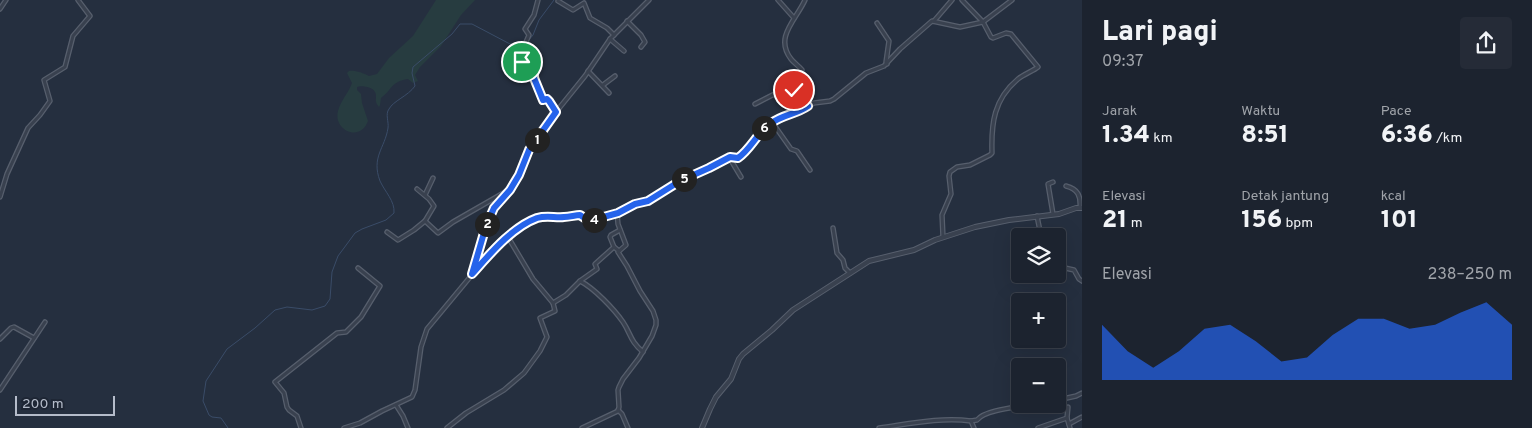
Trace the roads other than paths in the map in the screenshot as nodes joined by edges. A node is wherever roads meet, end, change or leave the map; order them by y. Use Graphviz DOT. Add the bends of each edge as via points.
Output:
graph roads {
  1 [pos="6,0"];
  2 [pos="78,0"];
  3 [pos="538,0"];
  4 [pos="649,0"];
  5 [pos="778,0"];
  6 [pos="805,0"];
  7 [pos="952,0"];
  8 [pos="962,0"];
  9 [pos="1012,0"];
  10 [pos="558,1"];
  11 [pos="582,2"];
  12 [pos="0,9"];
  13 [pos="794,18"];
  14 [pos="627,21"];
  15 [pos="934,21"];
  16 [pos="982,22"];
  17 [pos="878,23"];
  18 [pos="614,35"];
  19 [pos="610,39"];
  20 [pos="641,47"];
  21 [pos="624,51"];
  22 [pos="887,64"];
  23 [pos="588,71"];
  24 [pos="616,76"];
  25 [pos="602,85"];
  26 [pos="792,85"];
  27 [pos="609,93"];
  28 [pos="755,104"];
  29 [pos="808,106"];
  30 [pos="556,112"];
  31 [pos="772,122"];
  32 [pos="734,157"];
  33 [pos="810,170"];
  34 [pos="741,177"];
  35 [pos="433,178"];
  36 [pos="1053,182"];
  37 [pos="1066,186"];
  38 [pos="417,189"];
  39 [pos="510,190"];
  40 [pos="425,195"];
  41 [pos="0,197"];
  42 [pos="1081,208"];
  43 [pos="618,213"];
  44 [pos="1053,214"];
  45 [pos="1037,216"];
  46 [pos="425,220"];
  47 [pos="833,228"];
  48 [pos="1040,228"];
  49 [pos="620,230"];
  50 [pos="387,232"];
  51 [pos="508,237"];
  52 [pos="943,237"];
  53 [pos="614,247"];
  54 [pos="619,251"];
  55 [pos="358,268"];
  56 [pos="1066,268"];
  57 [pos="850,273"];
  58 [pos="472,274"];
  59 [pos="1082,280"];
  60 [pos="580,281"];
  61 [pos="553,304"];
  62 [pos="45,322"];
  63 [pos="34,338"];
  64 [pos="0,339"];
  65 [pos="643,352"];
  66 [pos="0,390"];
  67 [pos="1082,393"];
  68 [pos="1066,398"];
  69 [pos="396,405"];
  70 [pos="1068,407"];
  71 [pos="1011,408"];
  72 [pos="618,410"];
  73 [pos="1082,417"];
  74 [pos="1067,418"];
  75 [pos="970,421"];
  76 [pos="1069,426"];
  77 [pos="301,428"];
  78 [pos="344,428"];
  79 [pos="408,428"];
  80 [pos="447,428"];
  81 [pos="582,428"];
  82 [pos="628,428"];
  83 [pos="702,428"];
  84 [pos="879,428"];
  85 [pos="974,428"];
  86 [pos="1038,428"];
  1 -- 12 [label="street"];
  2 -- 41 [label="street" via="90,16 73,36 65,67 43,81 50,101 31,122"];
  3 -- 30 [label="street" via="525,29 529,35 528,50 522,62 534,73 543,100 547,99"];
  4 -- 14 [label="street"];
  5 -- 13 [label="street"];
  6 -- 13 [label="street"];
  7 -- 15 [label="street"];
  8 -- 16 [label="street"];
  9 -- 16 [label="street"];
  10 -- 11 [label="street" via="573,10"];
  11 -- 18 [label="street" via="590,18"];
  13 -- 26 [label="street" via="784,44 790,58 802,70"];
  14 -- 18 [label="street"];
  14 -- 20 [label="street" via="644,38"];
  15 -- 16 [label="street" via="960,27"];
  15 -- 22 [label="street" via="900,48"];
  16 -- 52 [label="street" via="993,38 1010,34 1038,68 1018,79 999,102 991,129 992,153 950,172 951,194 942,215"];
  17 -- 22 [label="street" via="889,41"];
  18 -- 19 [label="street"];
  19 -- 21 [label="street"];
  19 -- 23 [label="street"];
  22 -- 29 [label="street" via="866,73 834,99"];
  23 -- 25 [label="street"];
  23 -- 30 [label="street"];
  24 -- 25 [label="street"];
  25 -- 27 [label="street"];
  26 -- 28 [label="street"];
  26 -- 29 [label="street"];
  29 -- 31 [label="street"];
  30 -- 39 [label="street" via="529,150"];
  31 -- 32 [label="street" via="741,156"];
  31 -- 33 [label="street"];
  32 -- 34 [label="street" via="732,162"];
  32 -- 43 [label="street"];
  35 -- 40 [label="street"];
  36 -- 44 [label="street" via="1048,184"];
  37 -- 42 [label="street" via="1078,192"];
  38 -- 40 [label="street"];
  39 -- 46 [label="street" via="438,233"];
  39 -- 58 [label="street" via="491,213"];
  40 -- 46 [label="street" via="434,207"];
  42 -- 44 [label="street"];
  43 -- 49 [label="street"];
  43 -- 51 [label="street" via="589,221 580,215 537,218"];
  44 -- 45 [label="street"];
  45 -- 48 [label="street"];
  45 -- 52 [label="street" via="975,227"];
  46 -- 50 [label="street" via="398,240"];
  47 -- 57 [label="street" via="836,253"];
  49 -- 53 [label="street" via="610,237"];
  49 -- 54 [label="street" via="626,245"];
  51 -- 58 [label="street"];
  51 -- 61 [label="street" via="533,279"];
  52 -- 57 [label="street" via="914,250 869,261"];
  53 -- 54 [label="street"];
  53 -- 60 [label="street" via="595,264 597,270"];
  54 -- 65 [label="street" via="656,320"];
  55 -- 77 [label="street" via="380,286 361,317 346,332 337,333 275,382"];
  56 -- 59 [label="street" via="1074,270"];
  57 -- 83 [label="street" via="793,310 740,357"];
  58 -- 69 [label="street" via="427,329 413,396"];
  60 -- 61 [label="street"];
  60 -- 65 [label="street" via="594,290 616,313 634,344"];
  61 -- 80 [label="street" via="555,310 540,318 547,334 546,340 524,374"];
  62 -- 63 [label="street"];
  63 -- 64 [label="street" via="14,327"];
  63 -- 66 [label="street"];
  65 -- 72 [label="street" via="619,387"];
  67 -- 68 [label="street"];
  69 -- 78 [label="street"];
  69 -- 79 [label="street"];
  70 -- 74 [label="street"];
  71 -- 75 [label="street"];
  72 -- 81 [label="street"];
  72 -- 82 [label="street"];
  73 -- 76 [label="street"];
  74 -- 76 [label="street"];
  74 -- 86 [label="street"];
  75 -- 84 [label="street" via="938,420"];
  75 -- 85 [label="street"];
}
